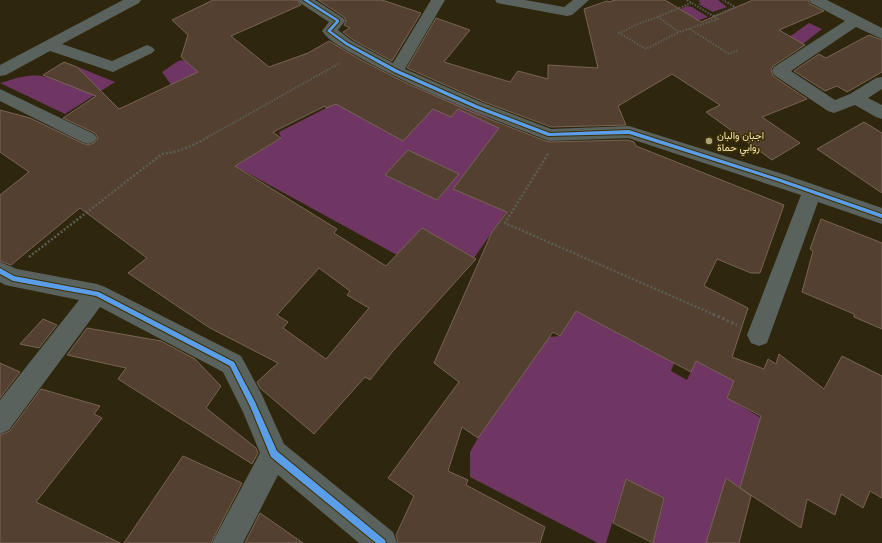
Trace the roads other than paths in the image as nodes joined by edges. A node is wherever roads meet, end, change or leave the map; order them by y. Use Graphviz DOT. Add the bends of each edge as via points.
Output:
graph roads {
  1 [pos="134,0"];
  2 [pos="305,0"];
  3 [pos="438,0"];
  4 [pos="502,0"];
  5 [pos="582,0"];
  6 [pos="816,0"];
  7 [pos="325,5"];
  8 [pos="855,21"];
  9 [pos="882,34"];
  10 [pos="48,45"];
  11 [pos="146,50"];
  12 [pos="0,71"];
  13 [pos="396,71"];
  14 [pos="882,82"];
  15 [pos="0,94"];
  16 [pos="856,98"];
  17 [pos="882,113"];
  18 [pos="88,138"];
  19 [pos="812,192"];
  20 [pos="882,216"];
  21 [pos="3,273"];
  22 [pos="97,294"];
  23 [pos="759,335"];
  24 [pos="0,421"];
  25 [pos="274,454"];
  26 [pos="227,543"];
  27 [pos="382,543"];
  1 -- 10 [label="street"];
  2 -- 7 [label="street"];
  3 -- 13 [label="street"];
  4 -- 5 [label="street" via="567,12"];
  6 -- 8 [label="street"];
  7 -- 13 [label="street" via="338,21 329,31"];
  8 -- 9 [label="street"];
  8 -- 16 [label="street" via="780,71 834,107"];
  10 -- 11 [label="street" via="113,67"];
  10 -- 12 [label="street"];
  13 -- 19 [label="street" via="477,108 550,135 628,132"];
  14 -- 16 [label="street"];
  15 -- 18 [label="street"];
  16 -- 17 [label="street"];
  19 -- 20 [label="street"];
  19 -- 23 [label="street"];
  21 -- 22 [label="street" via="13,278"];
  22 -- 24 [label="street"];
  22 -- 25 [label="street" via="232,364 253,404"];
  25 -- 26 [label="street"];
  25 -- 27 [label="street"];
}
